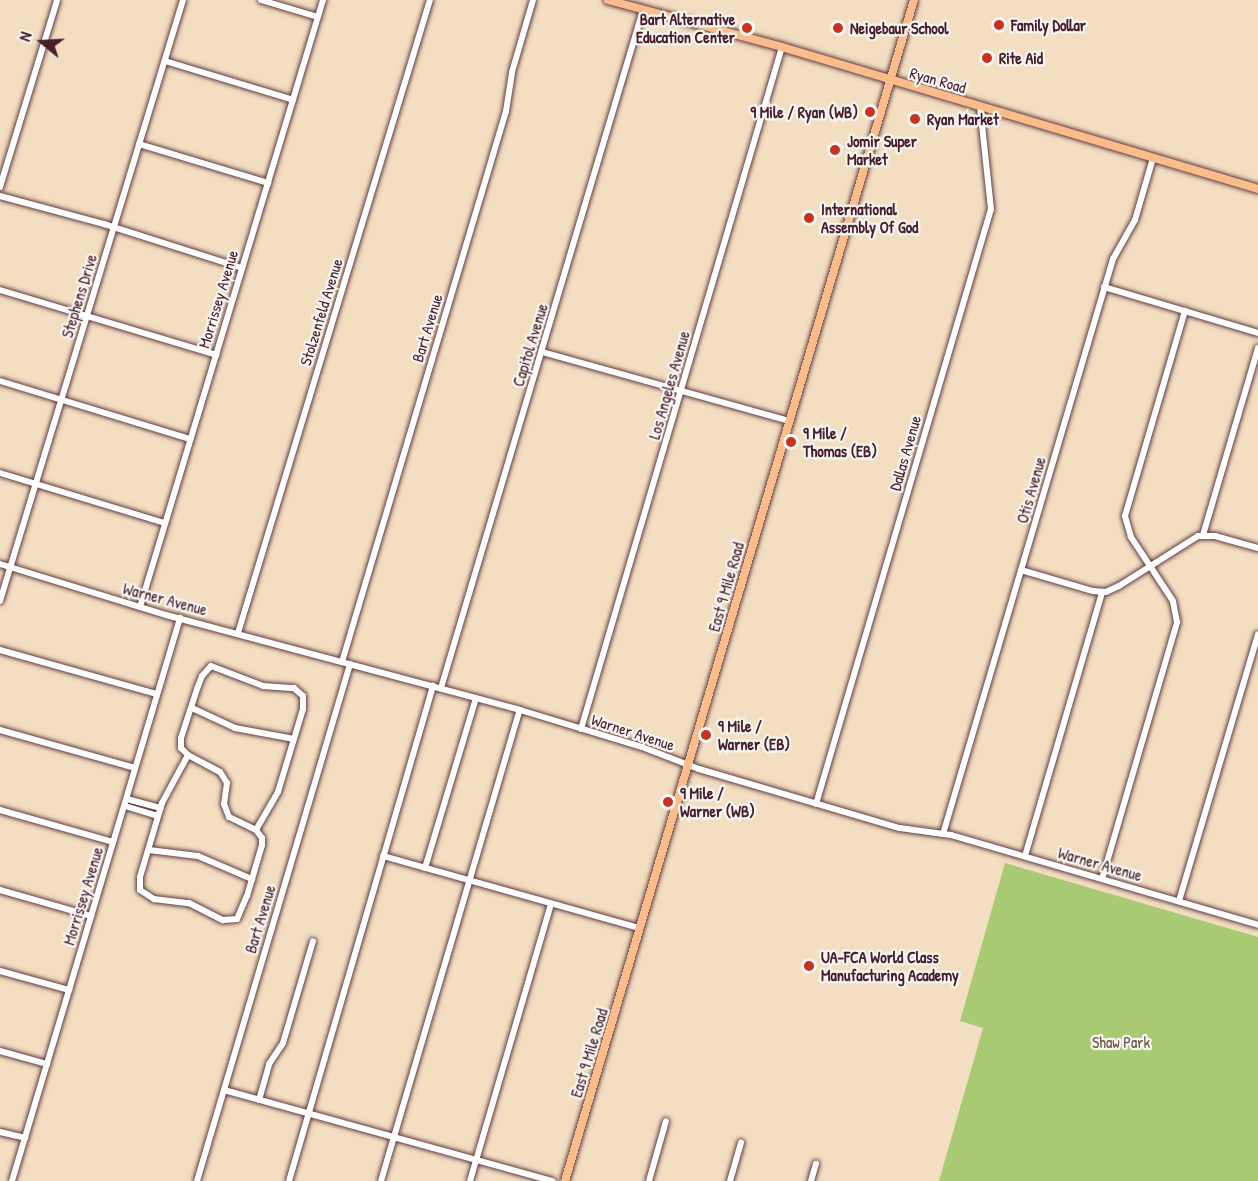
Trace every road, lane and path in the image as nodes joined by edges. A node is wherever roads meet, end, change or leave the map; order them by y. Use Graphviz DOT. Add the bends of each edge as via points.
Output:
graph roads {
  1 [pos="57,0"];
  2 [pos="183,0"];
  3 [pos="261,0"];
  4 [pos="323,0"];
  5 [pos="430,0"];
  6 [pos="533,0"];
  7 [pos="608,0"];
  8 [pos="914,0"];
  9 [pos="643,10"];
  10 [pos="318,17"];
  11 [pos="782,47"];
  12 [pos="165,61"];
  13 [pos="889,79"];
  14 [pos="292,100"];
  15 [pos="980,106"];
  16 [pos="139,144"];
  17 [pos="1153,158"];
  18 [pos="268,183"];
  19 [pos="0,188"];
  20 [pos="1258,189"];
  21 [pos="0,196"];
  22 [pos="114,227"];
  23 [pos="242,268"];
  24 [pos="1104,286"];
  25 [pos="0,290"];
  26 [pos="1185,311"];
  27 [pos="87,316"];
  28 [pos="1258,333"];
  29 [pos="1258,348"];
  30 [pos="542,352"];
  31 [pos="216,355"];
  32 [pos="0,381"];
  33 [pos="682,392"];
  34 [pos="61,400"];
  35 [pos="789,421"];
  36 [pos="190,439"];
  37 [pos="0,473"];
  38 [pos="36,484"];
  39 [pos="165,523"];
  40 [pos="1203,535"];
  41 [pos="1258,548"];
  42 [pos="0,564"];
  43 [pos="1150,566"];
  44 [pos="10,567"];
  45 [pos="1021,570"];
  46 [pos="1102,592"];
  47 [pos="0,601"];
  48 [pos="140,607"];
  49 [pos="180,618"];
  50 [pos="238,633"];
  51 [pos="1258,634"];
  52 [pos="0,650"];
  53 [pos="342,662"];
  54 [pos="350,664"];
  55 [pos="433,686"];
  56 [pos="441,688"];
  57 [pos="157,694"];
  58 [pos="476,698"];
  59 [pos="192,708"];
  60 [pos="520,710"];
  61 [pos="581,729"];
  62 [pos="0,730"];
  63 [pos="294,740"];
  64 [pos="188,755"];
  65 [pos="689,765"];
  66 [pos="135,768"];
  67 [pos="128,799"];
  68 [pos="816,804"];
  69 [pos="125,807"];
  70 [pos="161,808"];
  71 [pos="0,810"];
  72 [pos="158,816"];
  73 [pos="256,830"];
  74 [pos="944,834"];
  75 [pos="113,842"];
  76 [pos="149,850"];
  77 [pos="383,856"];
  78 [pos="1025,856"];
  79 [pos="425,868"];
  80 [pos="252,879"];
  81 [pos="1102,879"];
  82 [pos="470,880"];
  83 [pos="0,890"];
  84 [pos="1179,902"];
  85 [pos="551,904"];
  86 [pos="91,916"];
  87 [pos="1258,925"];
  88 [pos="640,928"];
  89 [pos="313,941"];
  90 [pos="0,971"];
  91 [pos="69,990"];
  92 [pos="0,1051"];
  93 [pos="47,1064"];
  94 [pos="224,1090"];
  95 [pos="259,1100"];
  96 [pos="309,1114"];
  97 [pos="666,1121"];
  98 [pos="0,1131"];
  99 [pos="393,1137"];
  100 [pos="25,1138"];
  101 [pos="741,1143"];
  102 [pos="476,1160"];
  103 [pos="816,1164"];
  104 [pos="12,1181"];
  105 [pos="197,1181"];
  106 [pos="289,1181"];
  107 [pos="381,1181"];
  108 [pos="470,1181"];
  109 [pos="553,1181"];
  110 [pos="565,1181"];
  111 [pos="649,1181"];
  112 [pos="730,1181"];
  113 [pos="811,1181"];
  1 -- 19 [label="street"];
  2 -- 12 [label="street, Stephens Drive"];
  3 -- 10 [label="street"];
  4 -- 10 [label="street, Morrissey Avenue"];
  5 -- 50 [label="street, Stolzenfeld Avenue"];
  6 -- 53 [label="street, Bart Avenue" via="512,72 506,111"];
  7 -- 9 [label="main road, Ryan Road"];
  8 -- 13 [label="main road, East 9 Mile Road"];
  9 -- 11 [label="main road, Ryan Road"];
  9 -- 30 [label="street, Capitol Avenue"];
  10 -- 14 [label="street, Morrissey Avenue"];
  11 -- 13 [label="main road, Ryan Road"];
  11 -- 33 [label="street, Los Angeles Avenue"];
  12 -- 14 [label="street"];
  12 -- 16 [label="street, Stephens Drive"];
  13 -- 15 [label="main road, Ryan Road"];
  13 -- 35 [label="main road, East 9 Mile Road"];
  14 -- 18 [label="street, Morrissey Avenue"];
  15 -- 17 [label="main road, Ryan Road"];
  15 -- 68 [label="street, Dallas Avenue" via="991,209"];
  16 -- 18 [label="street"];
  16 -- 22 [label="street, Stephens Drive"];
  17 -- 20 [label="main road, Ryan Road"];
  17 -- 24 [label="street, Otis Avenue" via="1135,220 1115,253"];
  18 -- 23 [label="street, Morrissey Avenue"];
  21 -- 22 [label="street"];
  22 -- 23 [label="street"];
  22 -- 27 [label="street, Stephens Drive"];
  23 -- 31 [label="street, Morrissey Avenue"];
  24 -- 26 [label="street"];
  24 -- 45 [label="street, Otis Avenue"];
  25 -- 27 [label="street"];
  26 -- 28 [label="street"];
  26 -- 43 [label="street" via="1125,516 1128,532"];
  27 -- 31 [label="street"];
  27 -- 34 [label="street, Stephens Drive"];
  29 -- 40 [label="street"];
  30 -- 33 [label="street"];
  30 -- 56 [label="street, Capitol Avenue"];
  31 -- 36 [label="street, Morrissey Avenue"];
  32 -- 34 [label="street"];
  33 -- 35 [label="street"];
  33 -- 61 [label="street, Los Angeles Avenue"];
  34 -- 36 [label="street"];
  34 -- 38 [label="street, Stephens Drive"];
  35 -- 65 [label="main road, East 9 Mile Road"];
  36 -- 39 [label="street, Morrissey Avenue"];
  37 -- 38 [label="street"];
  38 -- 39 [label="street"];
  38 -- 44 [label="street, Stephens Drive"];
  39 -- 48 [label="street, Morrissey Avenue"];
  40 -- 41 [label="street"];
  40 -- 43 [label="street"];
  42 -- 44 [label="street, Warner Avenue"];
  43 -- 46 [label="street" via="1114,589"];
  43 -- 81 [label="street" via="1173,601 1177,622"];
  44 -- 47 [label="street, Stephens Drive"];
  44 -- 48 [label="street, Warner Avenue"];
  45 -- 46 [label="street"];
  45 -- 74 [label="street, Otis Avenue"];
  46 -- 78 [label="street"];
  48 -- 49 [label="street, Warner Avenue"];
  49 -- 50 [label="street, Warner Avenue"];
  49 -- 57 [label="street, Morrissey Avenue"];
  50 -- 53 [label="street, Warner Avenue"];
  51 -- 84 [label="street"];
  52 -- 57 [label="street"];
  53 -- 54 [label="street, Warner Avenue"];
  54 -- 55 [label="street, Warner Avenue"];
  54 -- 94 [label="street, Bart Avenue"];
  55 -- 56 [label="street, Warner Avenue"];
  55 -- 77 [label="street"];
  56 -- 58 [label="street, Warner Avenue"];
  57 -- 66 [label="street, Morrissey Avenue"];
  58 -- 60 [label="street, Warner Avenue"];
  58 -- 79 [label="street"];
  59 -- 63 [label="street" via="235,728"];
  59 -- 63 [label="street" via="202,676 211,666 263,686 288,687 300,691 303,709"];
  59 -- 64 [label="street" via="180,744"];
  60 -- 61 [label="street, Warner Avenue"];
  60 -- 82 [label="street"];
  61 -- 65 [label="street, Warner Avenue"];
  62 -- 66 [label="street"];
  63 -- 73 [label="street" via="278,792"];
  64 -- 70 [label="street"];
  64 -- 73 [label="street" via="220,772 227,783 224,804 229,817"];
  65 -- 68 [label="street, Warner Avenue"];
  65 -- 88 [label="main road, East 9 Mile Road"];
  66 -- 67 [label="street, Morrissey Avenue"];
  67 -- 69 [label="street, Morrissey Avenue"];
  67 -- 70 [label="street"];
  68 -- 74 [label="street, Warner Avenue" via="900,828"];
  69 -- 72 [label="street"];
  69 -- 75 [label="street, Morrissey Avenue"];
  70 -- 72 [label="street"];
  71 -- 75 [label="street"];
  72 -- 76 [label="street"];
  73 -- 80 [label="street" via="262,845"];
  74 -- 78 [label="street, Warner Avenue"];
  75 -- 86 [label="street, Morrissey Avenue"];
  76 -- 80 [label="street" via="198,856"];
  76 -- 80 [label="street" via="140,878 141,890 154,899 189,903 223,920 237,919"];
  77 -- 79 [label="street"];
  77 -- 96 [label="street"];
  78 -- 81 [label="street, Warner Avenue"];
  79 -- 82 [label="street"];
  81 -- 84 [label="street, Warner Avenue"];
  82 -- 85 [label="street"];
  82 -- 99 [label="street"];
  83 -- 86 [label="street"];
  84 -- 87 [label="street, Warner Avenue"];
  85 -- 88 [label="street"];
  85 -- 102 [label="street"];
  86 -- 91 [label="street, Morrissey Avenue"];
  88 -- 110 [label="main road, East 9 Mile Road"];
  89 -- 95 [label="street" via="283,1043 269,1064"];
  90 -- 91 [label="street"];
  91 -- 93 [label="street, Morrissey Avenue"];
  92 -- 93 [label="street"];
  93 -- 100 [label="street, Morrissey Avenue"];
  94 -- 95 [label="street"];
  94 -- 105 [label="street, Bart Avenue"];
  95 -- 96 [label="street"];
  96 -- 99 [label="street"];
  96 -- 106 [label="street"];
  97 -- 111 [label="street"];
  98 -- 100 [label="street"];
  99 -- 102 [label="street"];
  99 -- 107 [label="street"];
  100 -- 104 [label="street, Morrissey Avenue"];
  101 -- 112 [label="street"];
  102 -- 108 [label="street"];
  102 -- 109 [label="street"];
  103 -- 113 [label="street"];
}
